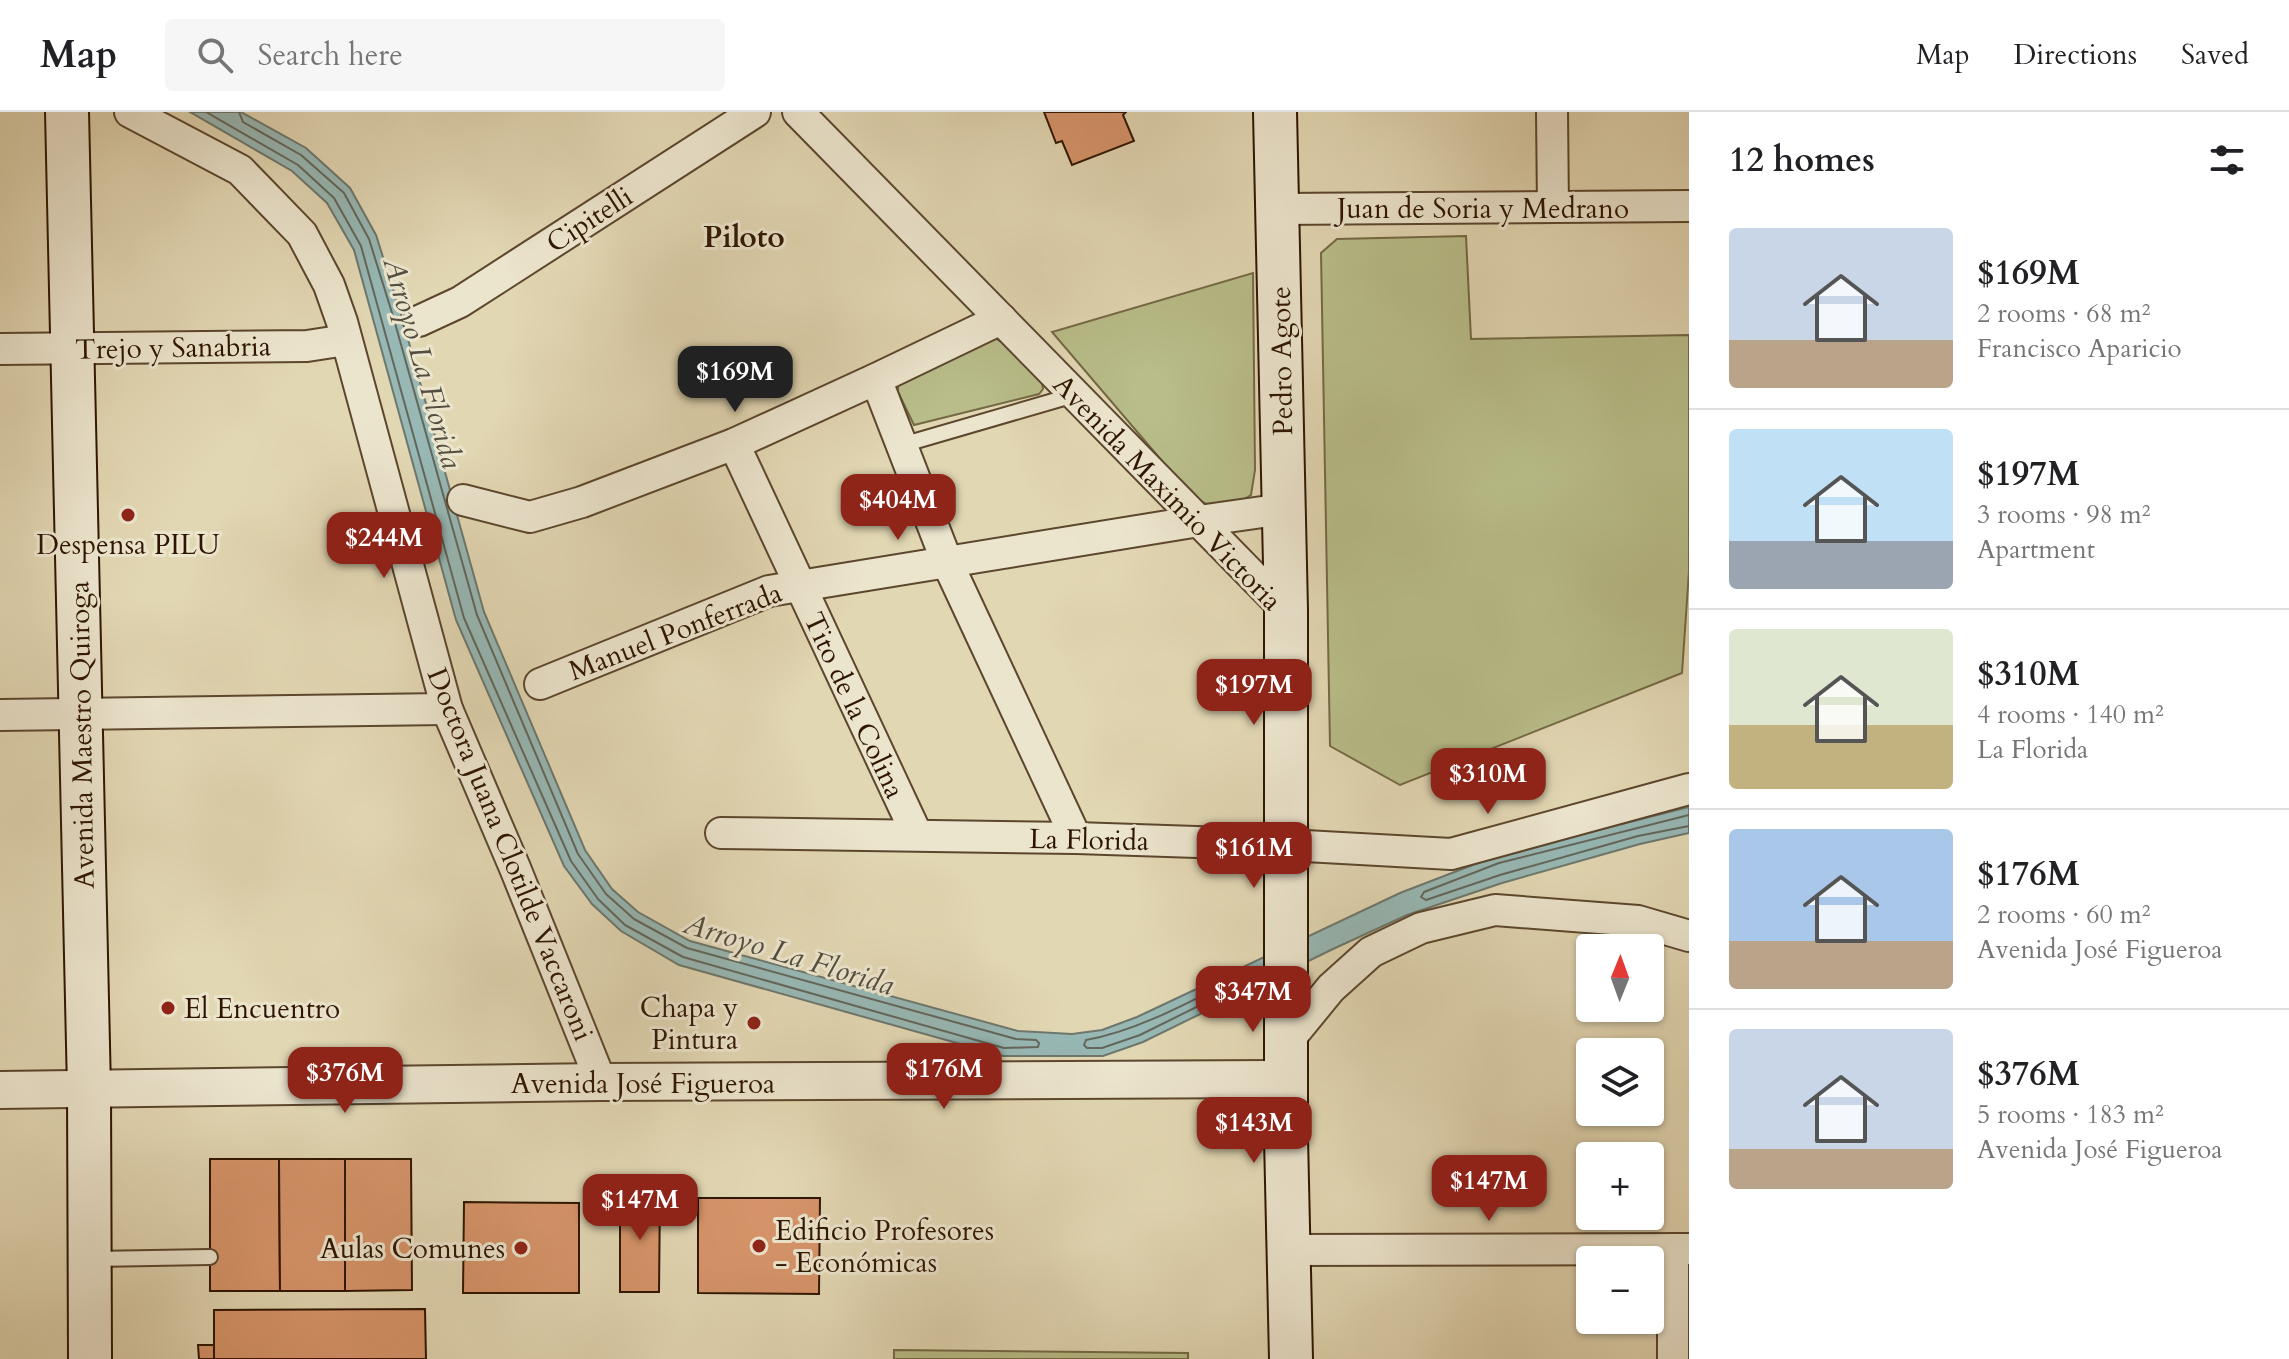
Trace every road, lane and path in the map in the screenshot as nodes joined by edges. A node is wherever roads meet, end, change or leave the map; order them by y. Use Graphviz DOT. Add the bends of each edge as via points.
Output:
graph roads {
  1 [pos="67,112"];
  2 [pos="130,112"];
  3 [pos="755,112"];
  4 [pos="798,112"];
  5 [pos="1275,112"];
  6 [pos="1552,112"];
  7 [pos="1689,206"];
  8 [pos="1553,207"];
  9 [pos="1277,209"];
  10 [pos="1001,319"];
  11 [pos="419,321"];
  12 [pos="346,340"];
  13 [pos="0,349"];
  14 [pos="73,349"];
  15 [pos="876,379"];
  16 [pos="1075,395"];
  17 [pos="734,444"];
  18 [pos="902,445"];
  19 [pos="463,500"];
  20 [pos="1284,509"];
  21 [pos="1199,521"];
  22 [pos="947,562"];
  23 [pos="798,585"];
  24 [pos="1286,610"];
  25 [pos="540,684"];
  26 [pos="447,709"];
  27 [pos="80,714"];
  28 [pos="0,715"];
  29 [pos="1689,789"];
  30 [pos="721,833"];
  31 [pos="917,835"];
  32 [pos="1076,838"];
  33 [pos="1287,845"];
  34 [pos="1689,936"];
  35 [pos="1286,1061"];
  36 [pos="601,1082"];
  37 [pos="89,1089"];
  38 [pos="0,1090"];
  39 [pos="1681,1249"];
  40 [pos="1289,1250"];
  41 [pos="210,1257"];
  42 [pos="90,1260"];
  43 [pos="90,1359"];
  44 [pos="1291,1359"];
  45 [pos="1673,1359"];
  1 -- 14 [label="main road, Avenida Maestro Quiroga"];
  2 -- 12 [label="street, Doctora Juana Clotilde Vaccaroni" via="240,170 302,234 329,285"];
  3 -- 11 [label="street, Cipitelli" via="460,302"];
  4 -- 10 [label="street, Avenida Maximio Victoria"];
  5 -- 9 [label="main road, Pedro Agote"];
  6 -- 8 [label="street"];
  7 -- 8 [label="street, Juan de Soria y Medrano"];
  8 -- 9 [label="street, Juan de Soria y Medrano"];
  9 -- 20 [label="main road, Pedro Agote"];
  10 -- 15 [label="street"];
  10 -- 16 [label="street, Avenida Maximio Victoria"];
  12 -- 14 [label="street, Trejo y Sanabria" via="307,346"];
  12 -- 26 [label="street, Doctora Juana Clotilde Vaccaroni"];
  13 -- 14 [label="street, Trejo y Sanabria"];
  14 -- 27 [label="main road, Avenida Maestro Quiroga"];
  15 -- 17 [label="street"];
  15 -- 18 [label="street"];
  16 -- 18 [label="lane"];
  16 -- 21 [label="street, Avenida Maximio Victoria"];
  17 -- 19 [label="street" via="530,517"];
  17 -- 23 [label="street, Tito de la Colina"];
  18 -- 22 [label="street"];
  20 -- 21 [label="street, Manuel Ponferrada"];
  20 -- 24 [label="main road, Pedro Agote"];
  21 -- 22 [label="street, Manuel Ponferrada"];
  21 -- 24 [label="street, Avenida Maximio Victoria"];
  22 -- 23 [label="street, Manuel Ponferrada"];
  22 -- 32 [label="street"];
  23 -- 25 [label="street, Manuel Ponferrada" via="769,591"];
  23 -- 31 [label="street, Tito de la Colina"];
  24 -- 33 [label="main road, Avenida Maximio Victoria"];
  26 -- 27 [label="street"];
  26 -- 36 [label="street, Doctora Juana Clotilde Vaccaroni"];
  27 -- 28 [label="street"];
  27 -- 37 [label="main road, Avenida Maestro Quiroga"];
  29 -- 33 [label="street, La Florida" via="1451,854"];
  30 -- 31 [label="street, La Florida"];
  31 -- 32 [label="street, La Florida"];
  32 -- 33 [label="street, La Florida"];
  33 -- 35 [label="main road, Avenida Maximio Victoria"];
  34 -- 35 [label="street" via="1638,921 1495,910 1421,928 1371,952 1331,988"];
  35 -- 36 [label="street, Avenida José Figueroa"];
  35 -- 40 [label="main road, Avenida Maximio Victoria"];
  36 -- 37 [label="street, Avenida José Figueroa"];
  37 -- 38 [label="street, Avenida José Figueroa"];
  37 -- 42 [label="main road, Avenida Maestro Quiroga"];
  39 -- 40 [label="street"];
  39 -- 45 [label="street"];
  40 -- 44 [label="main road, Avenida Maximio Victoria"];
  41 -- 42 [label="lane"];
  42 -- 43 [label="main road, Avenida Maestro Quiroga"];
}
